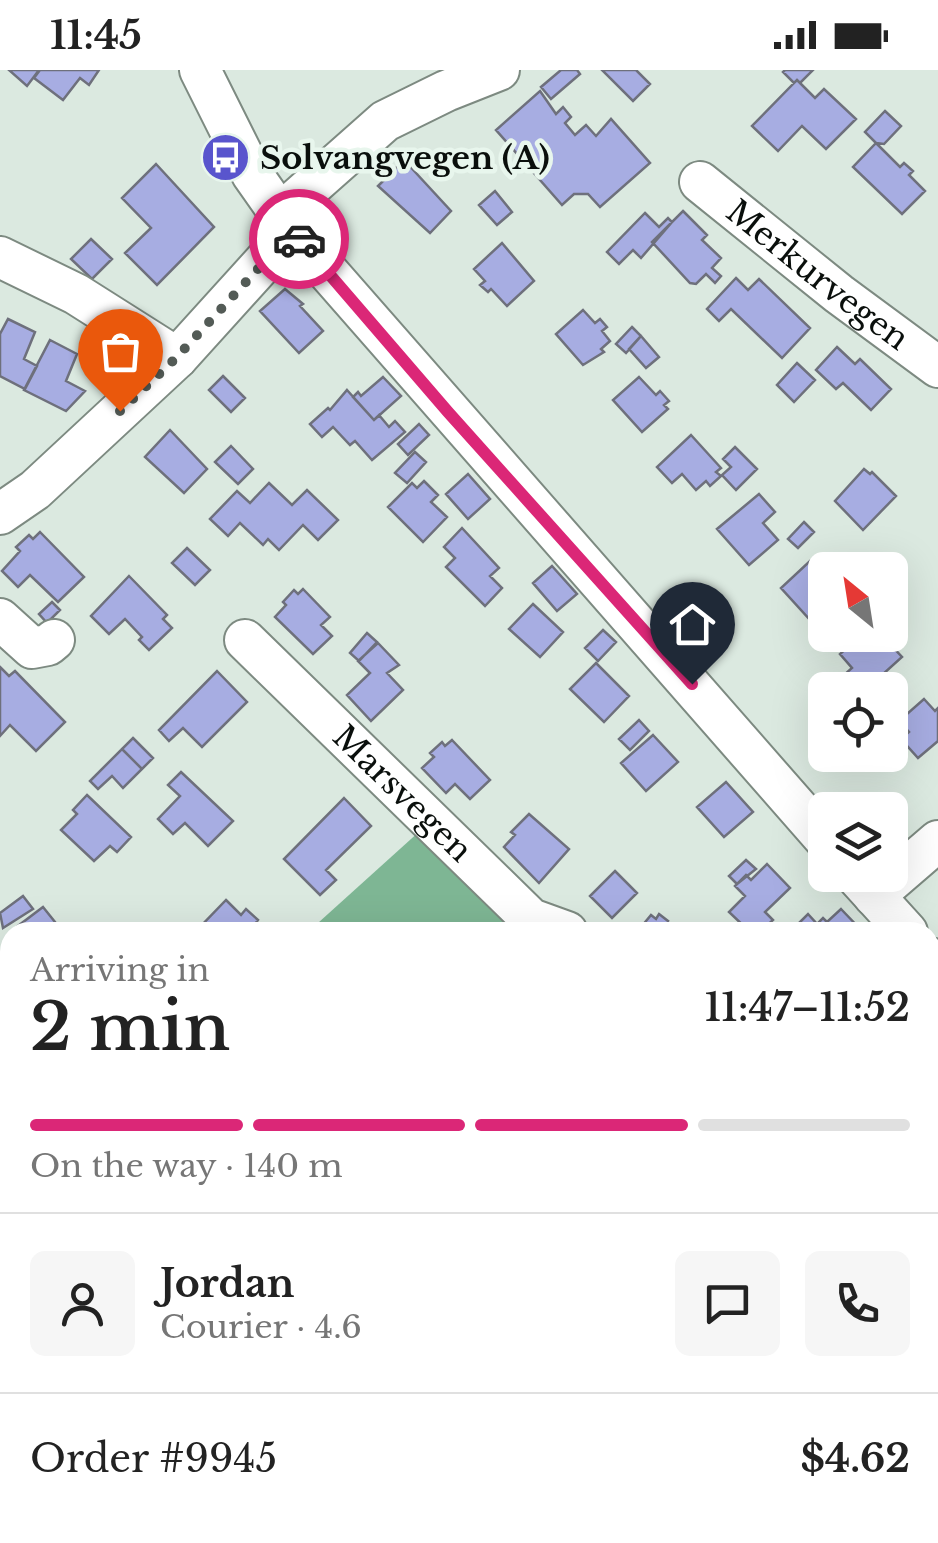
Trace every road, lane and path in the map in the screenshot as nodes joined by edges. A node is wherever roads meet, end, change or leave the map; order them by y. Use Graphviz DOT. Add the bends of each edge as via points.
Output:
graph roads {
  1 [pos="200,70"];
  2 [pos="479,74"];
  3 [pos="700,182"];
  4 [pos="286,223"];
  5 [pos="0,258"];
  6 [pos="176,358"];
  7 [pos="938,367"];
  8 [pos="0,514"];
  9 [pos="0,619"];
  10 [pos="54,640"];
  11 [pos="245,640"];
  12 [pos="808,820"];
  13 [pos="938,841"];
  14 [pos="908,859"];
  15 [pos="870,892"];
  16 [pos="539,922"];
  17 [pos="898,922"];
  1 -- 4 [label="street" via="252,174"];
  2 -- 4 [label="street" via="386,121"];
  3 -- 7 [label="street, Merkurvegen"];
  4 -- 6 [label="street"];
  4 -- 12 [label="street"];
  5 -- 6 [label="street" via="76,294"];
  6 -- 8 [label="street" via="35,490"];
  9 -- 10 [label="street" via="32,648"];
  11 -- 16 [label="street, Marsvegen"];
  13 -- 14 [label="street"];
  15 -- 17 [label="street"];
}
